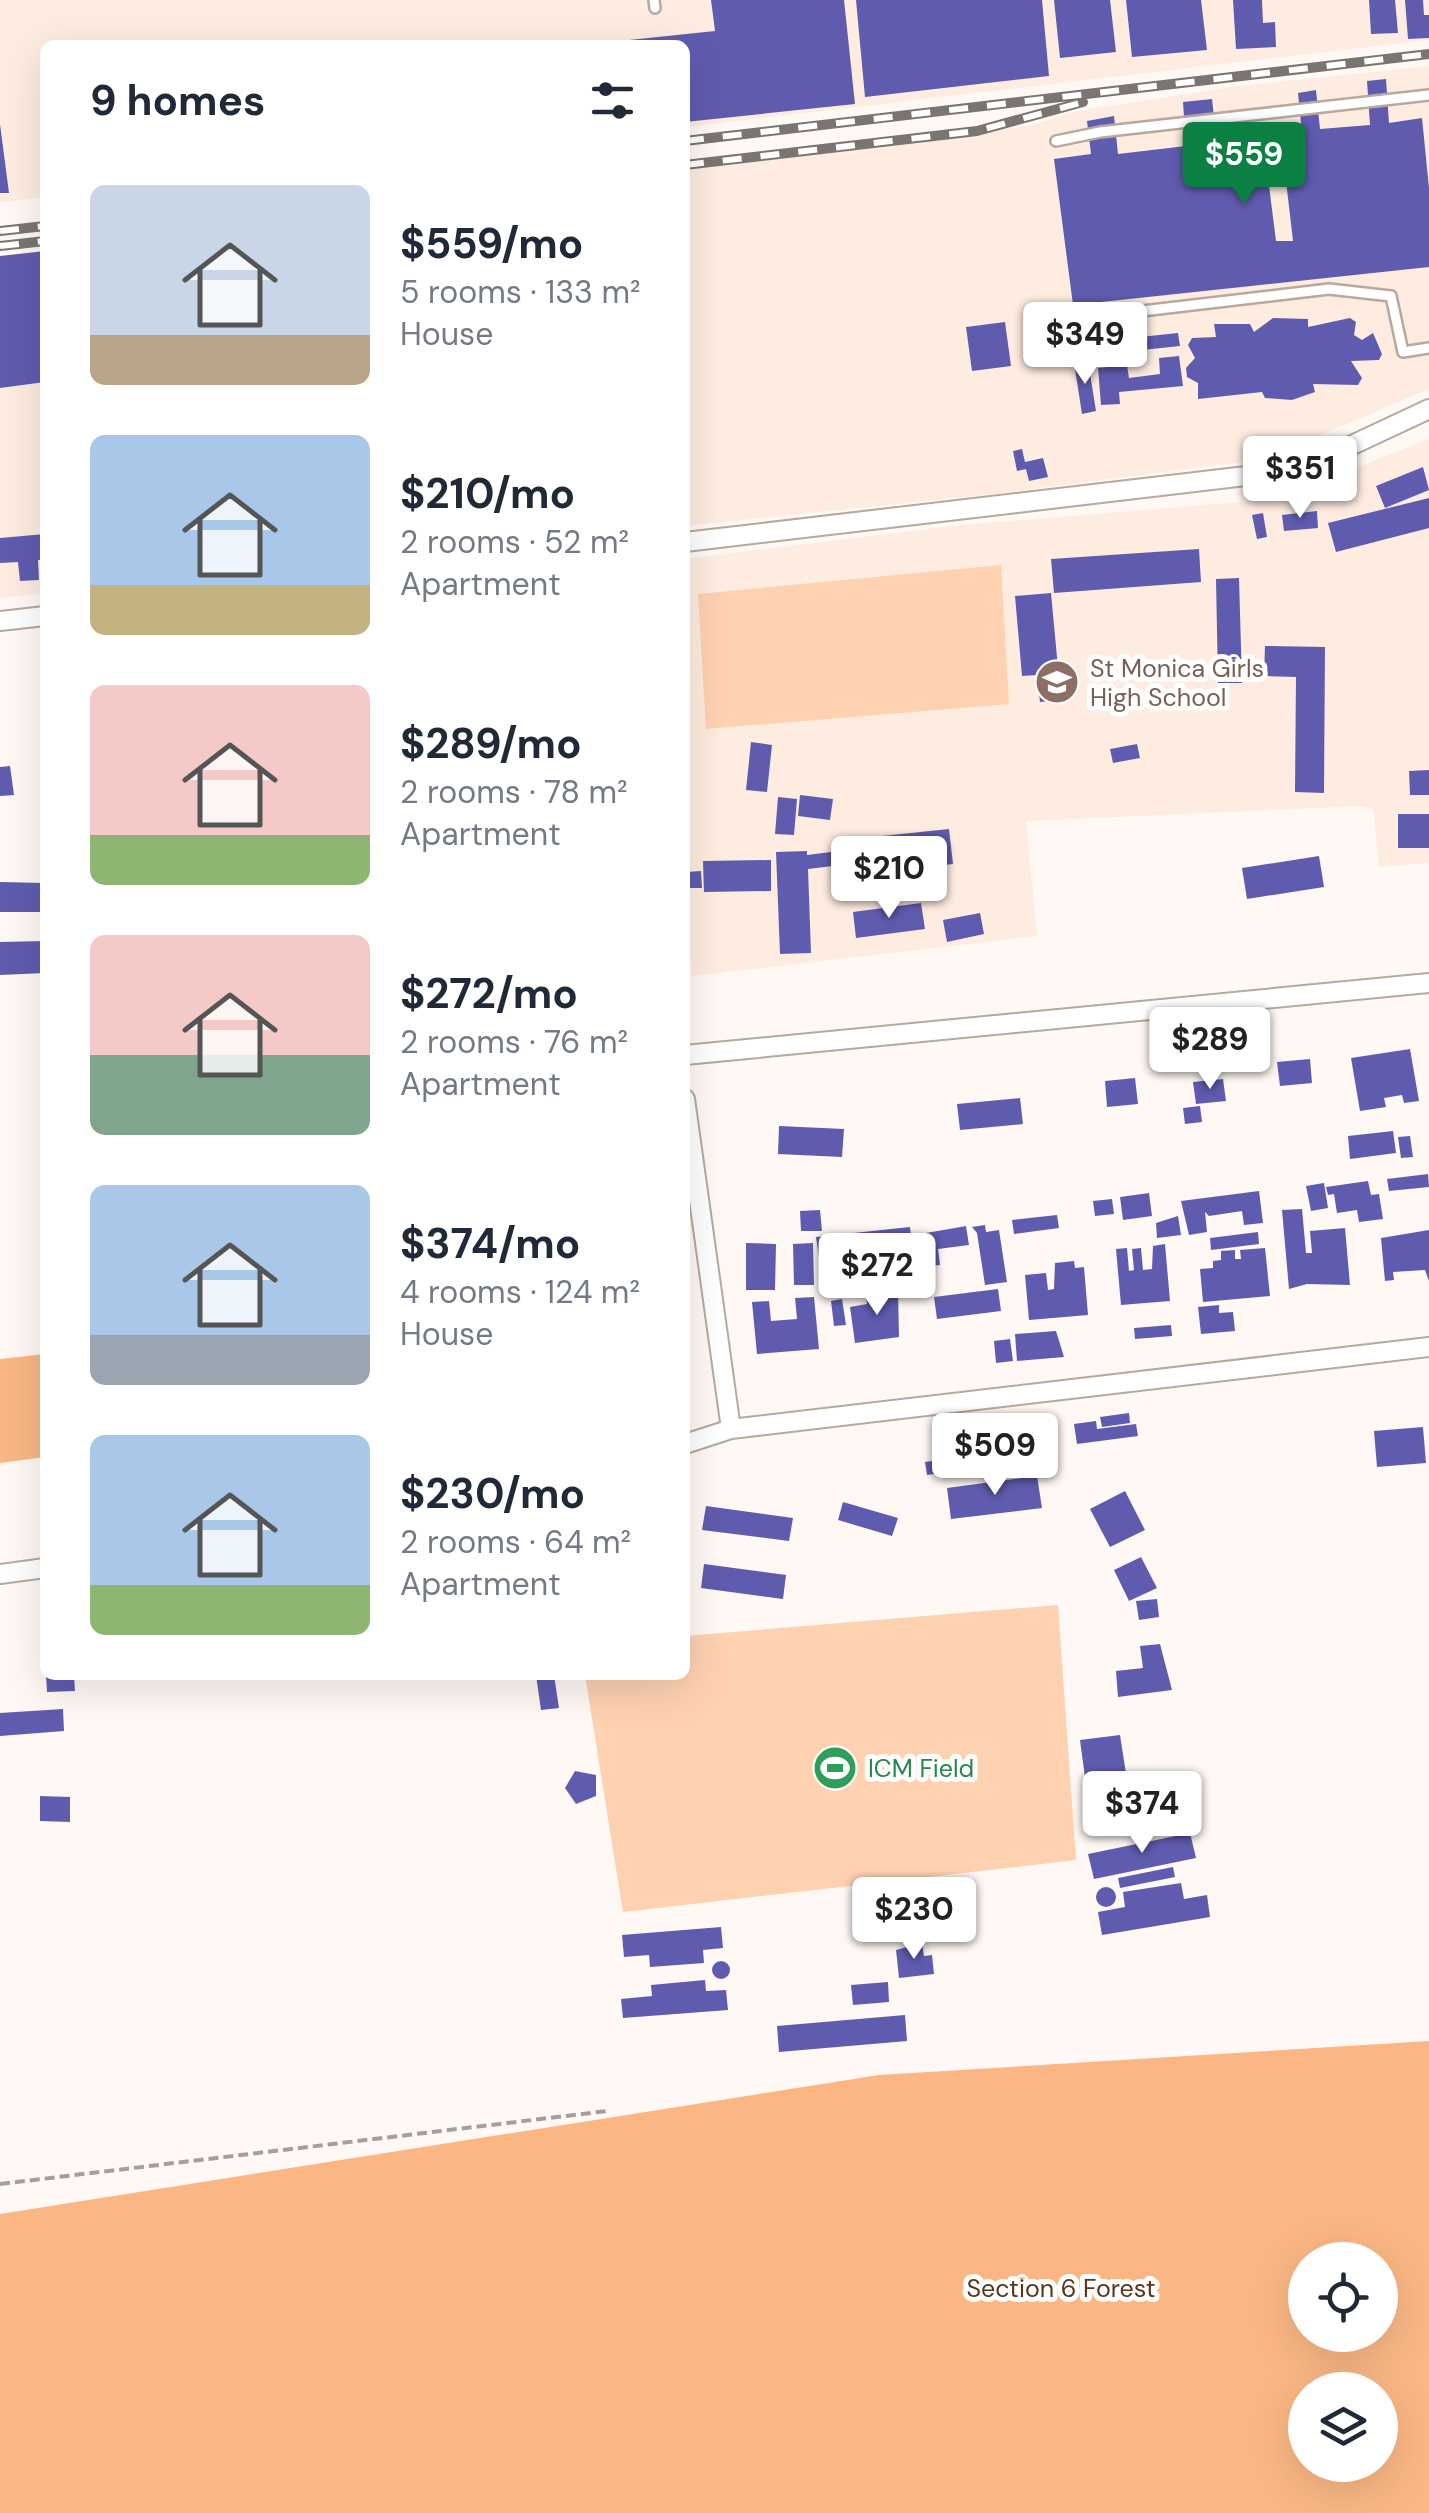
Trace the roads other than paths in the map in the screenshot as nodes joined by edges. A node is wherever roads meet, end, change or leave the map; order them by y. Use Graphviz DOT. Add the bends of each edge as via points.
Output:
graph roads {
  1 [pos="1429,94"];
  2 [pos="1056,141"];
  3 [pos="1091,318"];
  4 [pos="1429,348"];
  5 [pos="1429,409"];
  6 [pos="690,541"];
  7 [pos="40,617"];
  8 [pos="0,621"];
  9 [pos="1429,984"];
  10 [pos="690,1055"];
  11 [pos="690,1136"];
  12 [pos="1429,1346"];
  13 [pos="731,1428"];
  14 [pos="690,1442"];
  15 [pos="40,1569"];
  16 [pos="0,1574"];
  1 -- 2 [label="lane"];
  3 -- 4 [label="lane" via="1329,289 1391,296 1403,352"];
  5 -- 6 [label="street" via="1333,454 1272,473"];
  7 -- 8 [label="street"];
  9 -- 10 [label="street"];
  11 -- 13 [label="street"];
  12 -- 13 [label="street"];
  13 -- 14 [label="street"];
  15 -- 16 [label="street"];
}
